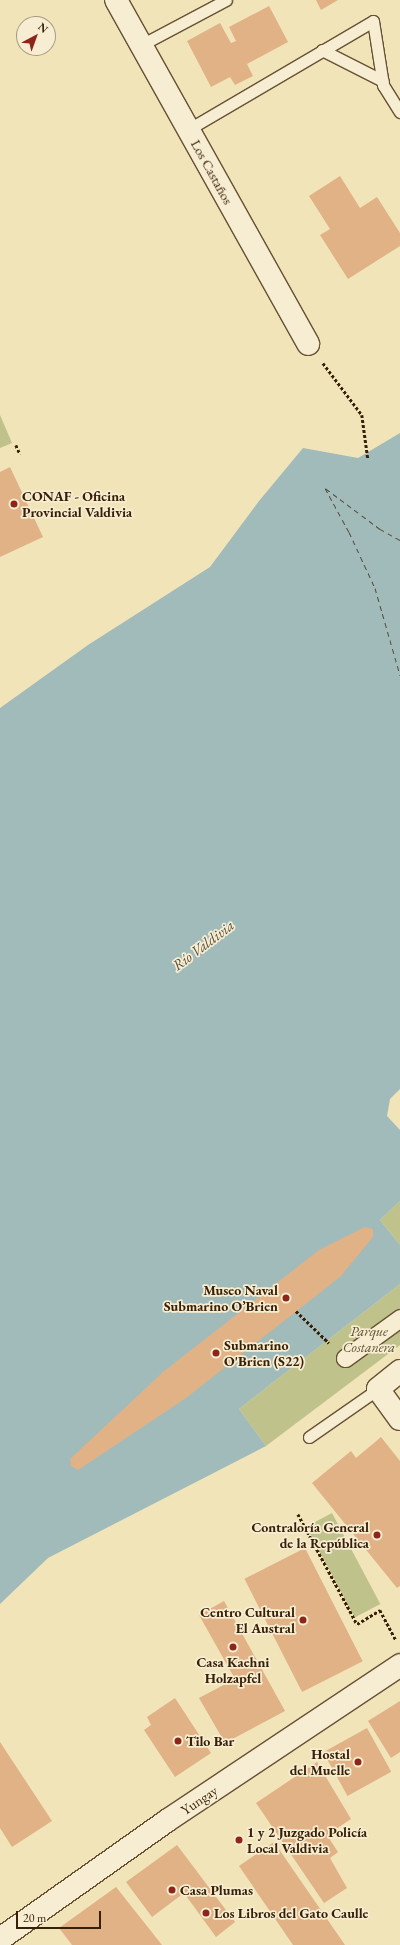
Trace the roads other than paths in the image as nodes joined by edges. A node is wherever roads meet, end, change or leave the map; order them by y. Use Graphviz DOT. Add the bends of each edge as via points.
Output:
graph roads {
  1 [pos="116,0"];
  2 [pos="226,0"];
  3 [pos="141,45"];
  4 [pos="322,50"];
  5 [pos="383,81"];
  6 [pos="400,112"];
  7 [pos="189,129"];
  8 [pos="308,344"];
  9 [pos="400,1318"];
  10 [pos="345,1358"];
  11 [pos="400,1371"];
  12 [pos="378,1389"];
  13 [pos="400,1420"];
  14 [pos="309,1438"];
  15 [pos="400,1664"];
  16 [pos="0,1939"];
  1 -- 3 [label="main road, Los Castaños"];
  2 -- 3 [label="lane"];
  3 -- 7 [label="main road, Los Castaños"];
  4 -- 5 [label="lane"];
  4 -- 5 [label="lane" via="373,21"];
  4 -- 7 [label="lane"];
  5 -- 6 [label="lane"];
  7 -- 8 [label="main road, Los Castaños"];
  9 -- 10 [label="street"];
  11 -- 12 [label="main road"];
  12 -- 13 [label="main road"];
  12 -- 14 [label="lane"];
  15 -- 16 [label="main road, Yungay" via="168,1820"];
}
